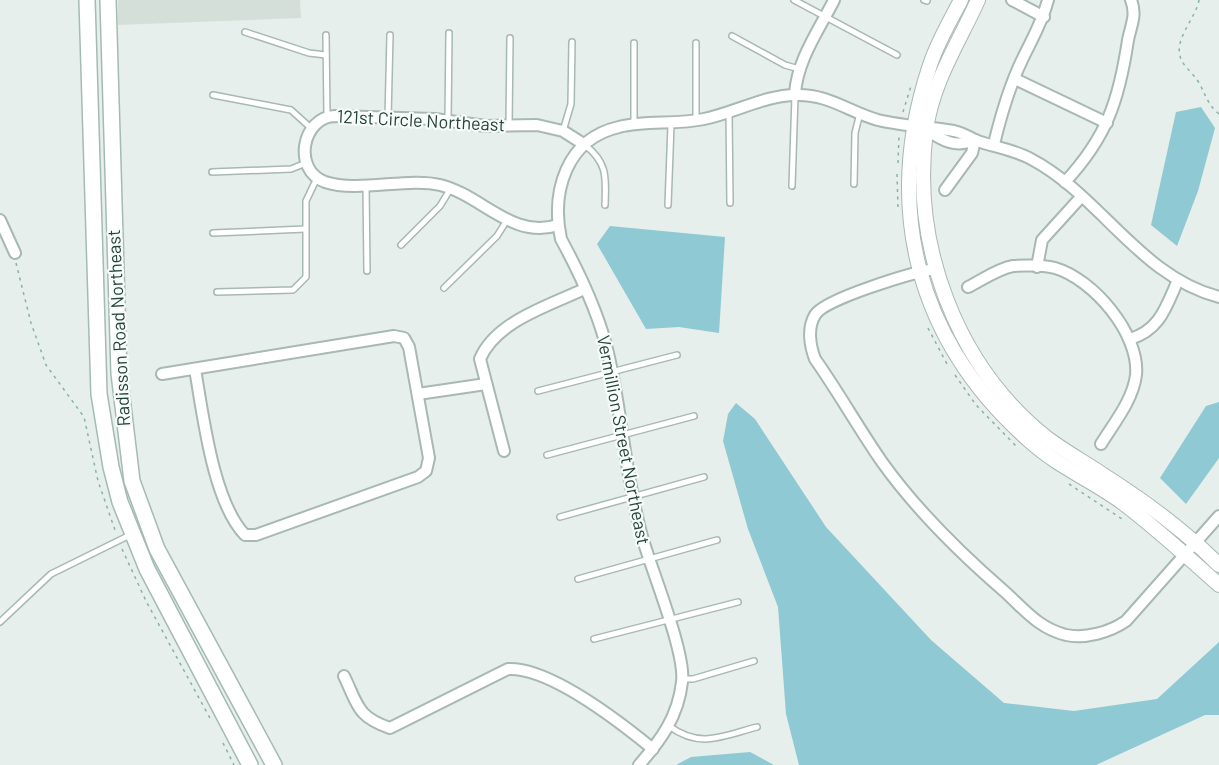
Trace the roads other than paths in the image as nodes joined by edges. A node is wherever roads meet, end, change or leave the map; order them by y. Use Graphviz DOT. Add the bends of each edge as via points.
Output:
graph roads {
  1 [pos="87,0"];
  2 [pos="108,0"];
  3 [pos="794,0"];
  4 [pos="834,0"];
  5 [pos="961,0"];
  6 [pos="978,0"];
  7 [pos="1012,0"];
  8 [pos="1048,0"];
  9 [pos="1131,0"];
  10 [pos="1044,16"];
  11 [pos="825,18"];
  12 [pos="245,32"];
  13 [pos="449,33"];
  14 [pos="326,35"];
  15 [pos="390,35"];
  16 [pos="732,36"];
  17 [pos="510,38"];
  18 [pos="572,42"];
  19 [pos="696,43"];
  20 [pos="634,44"];
  21 [pos="326,55"];
  22 [pos="897,55"];
  23 [pos="799,69"];
  24 [pos="1015,79"];
  25 [pos="795,94"];
  26 [pos="213,95"];
  27 [pos="729,113"];
  28 [pos="860,113"];
  29 [pos="327,116"];
  30 [pos="388,118"];
  31 [pos="448,120"];
  32 [pos="696,121"];
  33 [pos="1107,123"];
  34 [pos="509,125"];
  35 [pos="634,125"];
  36 [pos="670,125"];
  37 [pos="913,126"];
  38 [pos="312,129"];
  39 [pos="563,131"];
  40 [pos="975,140"];
  41 [pos="994,144"];
  42 [pos="585,145"];
  43 [pos="306,163"];
  44 [pos="212,172"];
  45 [pos="317,178"];
  46 [pos="1065,182"];
  47 [pos="854,184"];
  48 [pos="366,185"];
  49 [pos="792,186"];
  50 [pos="451,188"];
  51 [pos="945,190"];
  52 [pos="1081,197"];
  53 [pos="730,203"];
  54 [pos="605,205"];
  55 [pos="668,205"];
  56 [pos="0,220"];
  57 [pos="507,220"];
  58 [pos="558,225"];
  59 [pos="305,229"];
  60 [pos="213,233"];
  61 [pos="401,245"];
  62 [pos="15,253"];
  63 [pos="1037,267"];
  64 [pos="934,268"];
  65 [pos="367,271"];
  66 [pos="920,271"];
  67 [pos="1178,280"];
  68 [pos="968,287"];
  69 [pos="444,288"];
  70 [pos="584,289"];
  71 [pos="217,292"];
  72 [pos="1219,297"];
  73 [pos="1130,339"];
  74 [pos="677,355"];
  75 [pos="195,369"];
  76 [pos="612,372"];
  77 [pos="162,374"];
  78 [pos="486,384"];
  79 [pos="537,391"];
  80 [pos="418,394"];
  81 [pos="694,416"];
  82 [pos="622,435"];
  83 [pos="1101,444"];
  84 [pos="504,451"];
  85 [pos="547,455"];
  86 [pos="704,477"];
  87 [pos="632,497"];
  88 [pos="1219,516"];
  89 [pos="560,517"];
  90 [pos="132,534"];
  91 [pos="717,540"];
  92 [pos="1196,543"];
  93 [pos="1184,554"];
  94 [pos="648,559"];
  95 [pos="1219,565"];
  96 [pos="578,579"];
  97 [pos="1219,585"];
  98 [pos="738,602"];
  99 [pos="668,620"];
  100 [pos="0,622"];
  101 [pos="594,639"];
  102 [pos="754,662"];
  103 [pos="344,676"];
  104 [pos="683,679"];
  105 [pos="669,726"];
  106 [pos="757,727"];
  107 [pos="653,749"];
  108 [pos="250,765"];
  109 [pos="274,765"];
  110 [pos="639,765"];
  1 -- 90 [label="main road, Radisson Road Northeast" via="99,394 111,467"];
  2 -- 109 [label="main road, Radisson Road Northeast" via="118,361 132,481 157,549"];
  3 -- 11 [label="lane"];
  4 -- 11 [label="street"];
  5 -- 37 [label="street" via="930,63"];
  6 -- 37 [label="street" via="938,85"];
  7 -- 10 [label="street"];
  8 -- 10 [label="street"];
  9 -- 33 [label="street" via="1134,20 1124,76"];
  10 -- 24 [label="street"];
  11 -- 22 [label="lane"];
  11 -- 23 [label="street"];
  12 -- 21 [label="lane"];
  13 -- 31 [label="lane"];
  14 -- 21 [label="lane"];
  15 -- 30 [label="lane"];
  16 -- 23 [label="lane" via="784,65"];
  17 -- 34 [label="lane"];
  18 -- 39 [label="lane" via="571,104"];
  19 -- 32 [label="lane"];
  20 -- 35 [label="lane"];
  21 -- 29 [label="lane"];
  23 -- 25 [label="street"];
  24 -- 33 [label="street"];
  24 -- 41 [label="street" via="1004,102"];
  25 -- 27 [label="street, Vermillion Street Northeast"];
  25 -- 28 [label="street, Vermillion Street Northeast" via="840,102"];
  25 -- 49 [label="lane"];
  26 -- 38 [label="lane" via="291,110"];
  27 -- 32 [label="street, Vermillion Street Northeast"];
  27 -- 53 [label="lane"];
  28 -- 37 [label="street, Vermillion Street Northeast"];
  28 -- 47 [label="lane" via="855,134"];
  29 -- 30 [label="street, 121st Circle Northeast"];
  29 -- 38 [label="street, 121st Circle Northeast"];
  30 -- 31 [label="street, 121st Circle Northeast"];
  31 -- 34 [label="street, 121st Circle Northeast"];
  32 -- 36 [label="street, Vermillion Street Northeast"];
  33 -- 46 [label="street" via="1082,164"];
  34 -- 39 [label="street, 121st Circle Northeast" via="537,124"];
  35 -- 36 [label="street, Vermillion Street Northeast"];
  35 -- 42 [label="street, Vermillion Street Northeast" via="618,127"];
  36 -- 55 [label="lane"];
  37 -- 40 [label="street, Vermillion Street Northeast" via="943,141 965,144"];
  37 -- 64 [label="street"];
  37 -- 66 [label="street" via="908,188 910,228"];
  38 -- 43 [label="street, 121st Circle Northeast" via="304,146"];
  39 -- 42 [label="street, 121st Circle Northeast"];
  40 -- 41 [label="street, Vermillion Street Northeast"];
  40 -- 51 [label="street" via="972,153"];
  41 -- 46 [label="street, Vermillion Street Northeast" via="1030,158"];
  42 -- 54 [label="lane" via="598,155 607,173"];
  42 -- 58 [label="street, Vermillion Street Northeast" via="559,185"];
  43 -- 44 [label="lane" via="291,169"];
  43 -- 45 [label="street"];
  45 -- 48 [label="street" via="333,184"];
  45 -- 59 [label="lane" via="306,201"];
  46 -- 52 [label="street, Vermillion Street Northeast"];
  48 -- 50 [label="street" via="438,184"];
  48 -- 65 [label="lane"];
  50 -- 57 [label="street"];
  50 -- 61 [label="lane" via="440,206"];
  52 -- 63 [label="street" via="1042,240"];
  52 -- 67 [label="street, Vermillion Street Northeast" via="1141,254"];
  56 -- 62 [label="street"];
  57 -- 58 [label="street" via="532,229"];
  57 -- 69 [label="lane" via="497,236"];
  58 -- 70 [label="street, Vermillion Street Northeast"];
  59 -- 60 [label="lane"];
  59 -- 71 [label="lane" via="307,271 299,287"];
  63 -- 68 [label="street" via="1015,266"];
  63 -- 73 [label="street" via="1053,268 1076,278 1117,318"];
  64 -- 66 [label="street"];
  64 -- 92 [label="street" via="965,338 989,376 1019,412 1048,438 1138,498"];
  66 -- 93 [label="street" via="943,334 992,404 1034,445 1121,502"];
  66 -- 93 [label="street" via="820,308 811,324 811,341 816,359 882,462 931,523 1034,620 1068,635 1102,632 1126,621"];
  67 -- 72 [label="street, Vermillion Street Northeast"];
  67 -- 73 [label="street" via="1157,324"];
  70 -- 76 [label="street, Vermillion Street Northeast" via="599,323"];
  70 -- 78 [label="street" via="508,327 485,348 480,359"];
  73 -- 83 [label="street" via="1136,364 1133,388"];
  74 -- 76 [label="lane"];
  75 -- 77 [label="street"];
  75 -- 80 [label="street" via="394,336 404,338 409,347"];
  75 -- 80 [label="street" via="214,466 233,524 244,535 256,535 426,471 429,458"];
  76 -- 79 [label="lane"];
  76 -- 82 [label="street, Vermillion Street Northeast"];
  78 -- 80 [label="street"];
  78 -- 84 [label="street"];
  81 -- 82 [label="lane"];
  82 -- 85 [label="lane"];
  82 -- 87 [label="street, Vermillion Street Northeast"];
  86 -- 87 [label="lane"];
  87 -- 89 [label="lane"];
  87 -- 94 [label="street, Vermillion Street Northeast"];
  88 -- 92 [label="street"];
  90 -- 100 [label="lane" via="51,574"];
  90 -- 108 [label="main road, Radisson Road Northeast"];
  91 -- 94 [label="lane"];
  92 -- 93 [label="street"];
  92 -- 95 [label="street"];
  93 -- 97 [label="street"];
  94 -- 96 [label="lane"];
  94 -- 99 [label="street, Vermillion Street Northeast"];
  98 -- 99 [label="lane"];
  99 -- 101 [label="lane"];
  99 -- 104 [label="street, Vermillion Street Northeast"];
  102 -- 104 [label="lane"];
  103 -- 107 [label="street" via="363,714 390,728 508,669 529,670 604,712"];
  104 -- 105 [label="street, Vermillion Street Northeast"];
  105 -- 106 [label="lane" via="685,737 704,741"];
  105 -- 107 [label="street, Vermillion Street Northeast"];
  107 -- 110 [label="street, Vermillion Street Northeast"];
}
